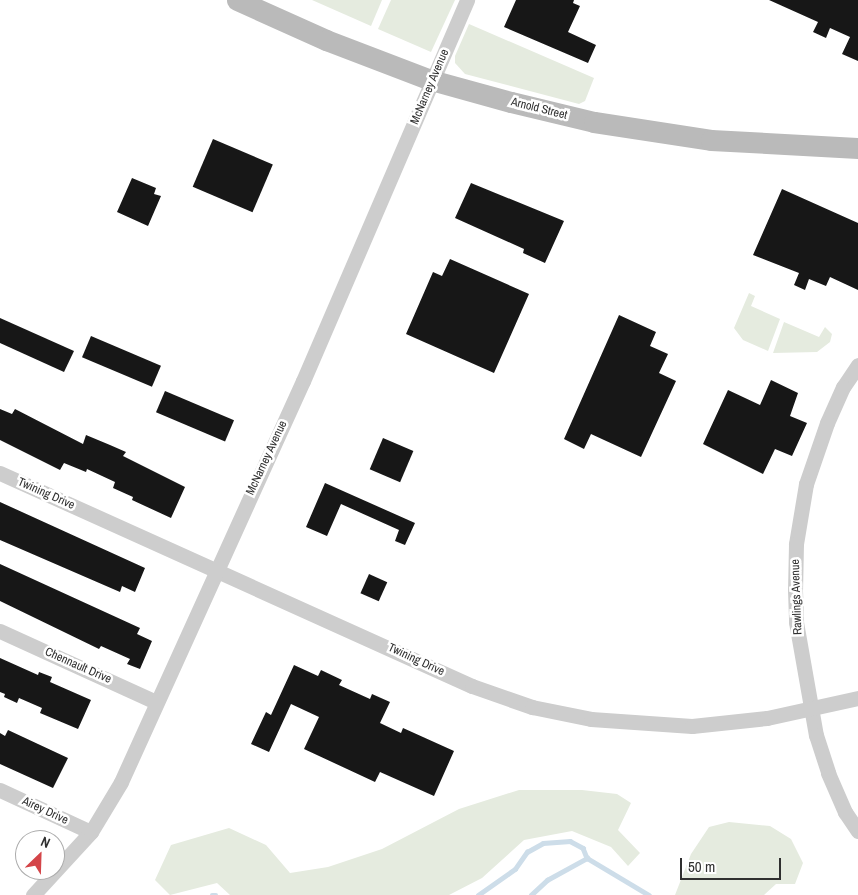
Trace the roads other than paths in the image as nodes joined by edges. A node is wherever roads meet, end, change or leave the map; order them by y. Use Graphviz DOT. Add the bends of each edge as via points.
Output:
graph roads {
  1 [pos="237,0"];
  2 [pos="467,0"];
  3 [pos="433,81"];
  4 [pos="858,148"];
  5 [pos="858,365"];
  6 [pos="0,473"];
  7 [pos="215,570"];
  8 [pos="0,631"];
  9 [pos="852,699"];
  10 [pos="156,702"];
  11 [pos="810,709"];
  12 [pos="0,790"];
  13 [pos="858,831"];
  14 [pos="91,832"];
  15 [pos="33,895"];
  1 -- 3 [label="main road, Arnold Street" via="326,40"];
  2 -- 3 [label="street, McNarney Avenue"];
  3 -- 4 [label="main road, Arnold Street" via="594,122 647,131 712,140"];
  3 -- 7 [label="street, McNarney Avenue" via="302,381"];
  5 -- 11 [label="street, Rawlings Avenue" via="843,387 806,484 796,544 796,622"];
  6 -- 7 [label="street, Twining Drive"];
  7 -- 10 [label="street, McNarney Avenue"];
  7 -- 11 [label="street, Twining Drive" via="472,686 532,707 591,720 692,726 767,718"];
  8 -- 10 [label="street, Chennault Drive"];
  9 -- 11 [label="street, Twining Drive"];
  10 -- 14 [label="street, McNarney Avenue" via="121,782"];
  11 -- 13 [label="street, Rawlings Avenue" via="828,773 845,812"];
  12 -- 14 [label="street, Airey Drive"];
  14 -- 15 [label="street, McNarney Avenue"];
}
